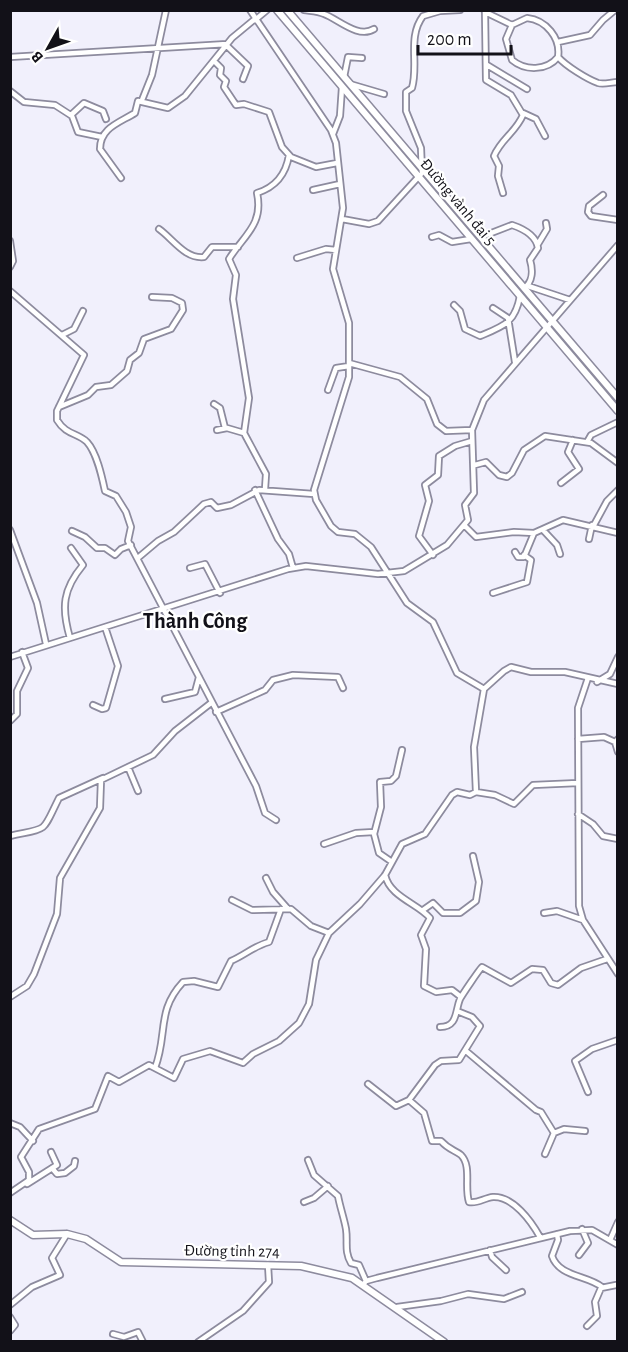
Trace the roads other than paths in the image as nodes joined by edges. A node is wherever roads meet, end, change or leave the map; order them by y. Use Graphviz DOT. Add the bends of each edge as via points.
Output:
graph roads {
  1 [pos="166,10"];
  2 [pos="250,10"];
  3 [pos="267,10"];
  4 [pos="277,10"];
  5 [pos="287,10"];
  6 [pos="304,10"];
  7 [pos="460,10"];
  8 [pos="615,10"];
  9 [pos="484,11"];
  10 [pos="255,20"];
  11 [pos="512,26"];
  12 [pos="374,29"];
  13 [pos="558,42"];
  14 [pos="226,44"];
  15 [pos="159,48"];
  16 [pos="10,57"];
  17 [pos="558,57"];
  18 [pos="362,58"];
  19 [pos="214,61"];
  20 [pos="487,65"];
  21 [pos="344,77"];
  22 [pos="243,79"];
  23 [pos="618,82"];
  24 [pos="350,84"];
  25 [pos="342,87"];
  26 [pos="527,88"];
  27 [pos="10,91"];
  28 [pos="384,94"];
  29 [pos="142,100"];
  30 [pos="523,113"];
  31 [pos="71,115"];
  32 [pos="106,119"];
  33 [pos="333,134"];
  34 [pos="545,136"];
  35 [pos="102,137"];
  36 [pos="289,155"];
  37 [pos="337,162"];
  38 [pos="423,170"];
  39 [pos="121,178"];
  40 [pos="419,178"];
  41 [pos="340,184"];
  42 [pos="313,190"];
  43 [pos="503,193"];
  44 [pos="603,195"];
  45 [pos="342,219"];
  46 [pos="618,220"];
  47 [pos="546,223"];
  48 [pos="159,229"];
  49 [pos="432,237"];
  50 [pos="480,237"];
  51 [pos="471,239"];
  52 [pos="10,242"];
  53 [pos="538,244"];
  54 [pos="618,245"];
  55 [pos="238,247"];
  56 [pos="336,250"];
  57 [pos="297,258"];
  58 [pos="10,267"];
  59 [pos="526,287"];
  60 [pos="10,291"];
  61 [pos="520,296"];
  62 [pos="152,297"];
  63 [pos="570,300"];
  64 [pos="454,305"];
  65 [pos="493,308"];
  66 [pos="83,311"];
  67 [pos="508,321"];
  68 [pos="552,321"];
  69 [pos="546,327"];
  70 [pos="62,335"];
  71 [pos="515,362"];
  72 [pos="349,365"];
  73 [pos="328,390"];
  74 [pos="618,398"];
  75 [pos="214,404"];
  76 [pos="59,407"];
  77 [pos="618,411"];
  78 [pos="618,422"];
  79 [pos="225,428"];
  80 [pos="217,430"];
  81 [pos="472,430"];
  82 [pos="244,433"];
  83 [pos="573,440"];
  84 [pos="472,441"];
  85 [pos="587,442"];
  86 [pos="618,463"];
  87 [pos="475,465"];
  88 [pos="561,483"];
  89 [pos="266,489"];
  90 [pos="255,490"];
  91 [pos="618,490"];
  92 [pos="314,494"];
  93 [pos="593,525"];
  94 [pos="465,526"];
  95 [pos="10,530"];
  96 [pos="543,530"];
  97 [pos="72,531"];
  98 [pos="534,533"];
  99 [pos="618,533"];
  100 [pos="589,539"];
  101 [pos="130,544"];
  102 [pos="71,548"];
  103 [pos="515,552"];
  104 [pos="560,554"];
  105 [pos="433,555"];
  106 [pos="525,555"];
  107 [pos="139,557"];
  108 [pos="190,568"];
  109 [pos="293,568"];
  110 [pos="388,573"];
  111 [pos="220,592"];
  112 [pos="493,593"];
  113 [pos="166,609"];
  114 [pos="105,627"];
  115 [pos="69,638"];
  116 [pos="46,644"];
  117 [pos="22,652"];
  118 [pos="10,657"];
  119 [pos="618,657"];
  120 [pos="200,677"];
  121 [pos="588,678"];
  122 [pos="597,682"];
  123 [pos="618,684"];
  124 [pos="343,688"];
  125 [pos="484,689"];
  126 [pos="165,699"];
  127 [pos="211,703"];
  128 [pos="93,705"];
  129 [pos="216,712"];
  130 [pos="10,721"];
  131 [pos="578,739"];
  132 [pos="616,740"];
  133 [pos="402,750"];
  134 [pos="618,752"];
  135 [pos="128,766"];
  136 [pos="103,778"];
  137 [pos="578,783"];
  138 [pos="138,791"];
  139 [pos="476,792"];
  140 [pos="578,814"];
  141 [pos="276,820"];
  142 [pos="374,832"];
  143 [pos="10,836"];
  144 [pos="618,839"];
  145 [pos="324,844"];
  146 [pos="473,856"];
  147 [pos="392,862"];
  148 [pos="385,874"];
  149 [pos="266,878"];
  150 [pos="232,900"];
  151 [pos="281,909"];
  152 [pos="288,909"];
  153 [pos="423,910"];
  154 [pos="544,914"];
  155 [pos="583,920"];
  156 [pos="329,933"];
  157 [pos="607,959"];
  158 [pos="618,975"];
  159 [pos="10,997"];
  160 [pos="461,997"];
  161 [pos="457,1011"];
  162 [pos="440,1026"];
  163 [pos="618,1040"];
  164 [pos="466,1051"];
  165 [pos="155,1068"];
  166 [pos="368,1084"];
  167 [pos="588,1092"];
  168 [pos="409,1100"];
  169 [pos="10,1123"];
  170 [pos="585,1131"];
  171 [pos="554,1133"];
  172 [pos="33,1141"];
  173 [pos="51,1152"];
  174 [pos="545,1154"];
  175 [pos="308,1160"];
  176 [pos="75,1161"];
  177 [pos="52,1168"];
  178 [pos="327,1186"];
  179 [pos="22,1187"];
  180 [pos="10,1193"];
  181 [pos="304,1202"];
  182 [pos="10,1220"];
  183 [pos="618,1222"];
  184 [pos="582,1229"];
  185 [pos="67,1234"];
  186 [pos="557,1234"];
  187 [pos="540,1237"];
  188 [pos="610,1240"];
  189 [pos="618,1245"];
  190 [pos="490,1250"];
  191 [pos="579,1255"];
  192 [pos="268,1265"];
  193 [pos="506,1270"];
  194 [pos="365,1283"];
  195 [pos="616,1285"];
  196 [pos="602,1287"];
  197 [pos="522,1292"];
  198 [pos="10,1305"];
  199 [pos="397,1308"];
  200 [pos="10,1317"];
  201 [pos="587,1326"];
  202 [pos="10,1331"];
  203 [pos="113,1334"];
  204 [pos="143,1341"];
  205 [pos="199,1341"];
  206 [pos="444,1341"];
  1 -- 15 [label="street"];
  2 -- 10 [label="street"];
  3 -- 10 [label="street"];
  4 -- 25 [label="main road, Đường vành đai 5"];
  5 -- 21 [label="main road"];
  6 -- 12 [label="street" via="323,13 348,28 369,32"];
  7 -- 38 [label="street" via="423,16 416,32 416,75 412,88 406,92 406,111 421,148"];
  8 -- 13 [label="street" via="590,35"];
  9 -- 11 [label="street"];
  9 -- 20 [label="street"];
  10 -- 14 [label="street"];
  10 -- 33 [label="street"];
  11 -- 13 [label="street" via="523,18 540,21"];
  11 -- 17 [label="street" via="505,43 514,62 527,68 545,67"];
  13 -- 17 [label="street"];
  14 -- 15 [label="street"];
  14 -- 19 [label="street"];
  14 -- 22 [label="street" via="248,66"];
  15 -- 16 [label="street"];
  15 -- 29 [label="street"];
  17 -- 23 [label="street" via="597,82"];
  18 -- 21 [label="street" via="348,57"];
  19 -- 29 [label="street" via="185,96 168,108"];
  19 -- 36 [label="street" via="221,68 224,87 236,105 266,110 271,115 282,147"];
  20 -- 26 [label="street"];
  20 -- 30 [label="street" via="486,80 511,95"];
  21 -- 24 [label="main road, Đường vành đai 5"];
  24 -- 28 [label="street"];
  24 -- 38 [label="main road, Đường vành đai 5"];
  25 -- 33 [label="street" via="340,114"];
  25 -- 40 [label="main road, Đường vành đai 5"];
  27 -- 31 [label="street" via="24,102 52,103"];
  29 -- 35 [label="street" via="138,101 135,113"];
  30 -- 34 [label="street" via="536,119"];
  30 -- 43 [label="street" via="494,156"];
  31 -- 32 [label="street" via="84,103 104,111"];
  31 -- 35 [label="street" via="78,132"];
  33 -- 37 [label="street"];
  35 -- 39 [label="street" via="100,149"];
  36 -- 37 [label="street" via="316,167"];
  36 -- 55 [label="street" via="285,173 256,193 254,224"];
  37 -- 41 [label="street"];
  38 -- 40 [label="street"];
  38 -- 50 [label="main road, Đường vành đai 5"];
  40 -- 45 [label="street" via="378,221 369,224"];
  40 -- 51 [label="main road, Đường vành đai 5"];
  41 -- 42 [label="street"];
  41 -- 45 [label="street"];
  44 -- 46 [label="street" via="588,206 588,212 591,216"];
  45 -- 56 [label="street"];
  47 -- 53 [label="street" via="546,232"];
  48 -- 55 [label="street" via="184,252 196,257 204,257 212,247"];
  49 -- 51 [label="street" via="439,235 452,242"];
  50 -- 53 [label="street" via="512,225 526,230"];
  50 -- 59 [label="main road, Đường vành đai 5"];
  51 -- 61 [label="main road, Đường vành đai 5"];
  52 -- 58 [label="street"];
  53 -- 59 [label="street" via="530,260 533,269"];
  54 -- 63 [label="street"];
  55 -- 82 [label="street" via="228,262 236,275 233,299 249,398"];
  56 -- 57 [label="street"];
  56 -- 72 [label="street" via="333,269 348,319"];
  59 -- 63 [label="street"];
  59 -- 68 [label="main road, Đường vành đai 5"];
  60 -- 70 [label="street"];
  61 -- 67 [label="street" via="517,314"];
  61 -- 69 [label="main road, Đường vành đai 5"];
  62 -- 76 [label="street" via="182,303 183,309 171,329 144,339 127,371 111,384 96,387 88,395"];
  63 -- 68 [label="street"];
  64 -- 67 [label="street" via="465,329 476,336"];
  65 -- 67 [label="street" via="503,312"];
  66 -- 70 [label="street" via="74,329"];
  67 -- 71 [label="street"];
  68 -- 69 [label="street"];
  68 -- 74 [label="main road, Đường vành đai 5"];
  69 -- 71 [label="street"];
  69 -- 77 [label="main road, Đường vành đai 5"];
  70 -- 76 [label="street" via="84,356"];
  71 -- 81 [label="street" via="484,400"];
  72 -- 73 [label="street" via="336,368"];
  72 -- 81 [label="street" via="400,377 429,402 437,424 446,431"];
  72 -- 92 [label="street" via="348,381"];
  75 -- 79 [label="street" via="220,408"];
  76 -- 101 [label="street" via="58,423 88,444 101,470 106,493 116,496 125,510 131,526"];
  78 -- 85 [label="street" via="591,435"];
  79 -- 80 [label="street"];
  79 -- 82 [label="street"];
  81 -- 84 [label="street"];
  82 -- 89 [label="street" via="266,474"];
  83 -- 85 [label="street"];
  83 -- 87 [label="street" via="542,438 524,450 507,477 499,475 486,462"];
  83 -- 88 [label="street" via="568,452 579,469"];
  84 -- 87 [label="street"];
  84 -- 105 [label="street" via="439,456 438,475 425,485 429,501 419,536"];
  85 -- 86 [label="street"];
  87 -- 94 [label="street" via="474,493 465,505"];
  89 -- 90 [label="street"];
  89 -- 92 [label="street"];
  90 -- 107 [label="street" via="227,506 204,504"];
  90 -- 109 [label="street" via="278,539 290,554"];
  91 -- 93 [label="street"];
  92 -- 110 [label="street" via="331,526 338,532 359,536 376,552"];
  93 -- 96 [label="street" via="563,520"];
  93 -- 99 [label="street"];
  93 -- 100 [label="street"];
  94 -- 98 [label="street" via="476,537"];
  94 -- 105 [label="street"];
  95 -- 116 [label="street" via="37,603"];
  96 -- 98 [label="street"];
  96 -- 104 [label="street"];
  97 -- 101 [label="street" via="86,537 96,548 105,548 115,555"];
  98 -- 106 [label="street"];
  101 -- 107 [label="street"];
  102 -- 115 [label="street" via="83,565 64,594"];
  103 -- 106 [label="street"];
  105 -- 110 [label="street" via="406,570"];
  106 -- 112 [label="street" via="531,560 527,582"];
  107 -- 113 [label="street"];
  108 -- 111 [label="street" via="206,565"];
  109 -- 110 [label="street"];
  109 -- 111 [label="street"];
  110 -- 125 [label="street" via="407,603 433,622 456,673"];
  111 -- 113 [label="street"];
  113 -- 114 [label="street"];
  113 -- 120 [label="street"];
  114 -- 115 [label="street"];
  114 -- 128 [label="street" via="118,666 106,708"];
  115 -- 116 [label="street"];
  116 -- 117 [label="street"];
  117 -- 118 [label="street"];
  117 -- 130 [label="street" via="28,668 17,691 17,714"];
  119 -- 122 [label="street" via="610,674"];
  120 -- 126 [label="street" via="195,692"];
  120 -- 127 [label="street"];
  121 -- 122 [label="street"];
  121 -- 125 [label="street" via="511,668"];
  121 -- 131 [label="street" via="579,704"];
  122 -- 123 [label="street"];
  124 -- 129 [label="street" via="338,677 293,675 273,680 265,690"];
  125 -- 139 [label="street" via="474,747"];
  127 -- 129 [label="street"];
  127 -- 135 [label="street" via="175,731 156,752"];
  129 -- 141 [label="street" via="256,786 265,813"];
  131 -- 132 [label="street"];
  131 -- 137 [label="street"];
  132 -- 134 [label="street"];
  133 -- 142 [label="street" via="394,778 380,782 381,807"];
  135 -- 136 [label="street"];
  135 -- 138 [label="street"];
  136 -- 143 [label="street" via="59,798 44,828"];
  136 -- 159 [label="street" via="99,808 60,878 57,914 34,974 27,986"];
  137 -- 139 [label="street" via="533,786 513,804 495,795"];
  137 -- 140 [label="street"];
  139 -- 147 [label="street" via="452,795 425,834 405,841"];
  140 -- 144 [label="street" via="603,836"];
  140 -- 155 [label="street" via="579,906"];
  142 -- 145 [label="street" via="356,833"];
  142 -- 147 [label="street" via="379,853"];
  146 -- 153 [label="street" via="479,882 476,901 460,913 443,913 433,903"];
  147 -- 148 [label="street"];
  148 -- 153 [label="street" via="387,882 406,902"];
  148 -- 156 [label="street"];
  149 -- 152 [label="street"];
  150 -- 151 [label="street" via="252,910"];
  151 -- 152 [label="street"];
  151 -- 165 [label="street" via="269,942 233,959 218,987 194,981 183,982 179,987 165,1008"];
  152 -- 156 [label="street" via="311,926"];
  153 -- 160 [label="street" via="430,919 421,935 426,949 424,986 436,992 452,990"];
  154 -- 155 [label="street" via="557,911"];
  155 -- 157 [label="street"];
  156 -- 165 [label="street" via="316,960 306,1012 279,1041 243,1063 210,1052 183,1059 174,1078"];
  157 -- 158 [label="street"];
  157 -- 160 [label="street" via="581,968 558,985 551,983 543,970 532,969 507,982 482,967"];
  160 -- 161 [label="street"];
  161 -- 162 [label="street" via="452,1024"];
  161 -- 164 [label="street" via="472,1017 480,1026"];
  163 -- 167 [label="street" via="592,1049 575,1061"];
  164 -- 168 [label="street" via="459,1060 435,1065"];
  164 -- 171 [label="street" via="543,1113"];
  165 -- 172 [label="street" via="147,1065 119,1082 108,1076 95,1109 39,1129"];
  166 -- 168 [label="street" via="393,1106"];
  168 -- 187 [label="street" via="424,1113 432,1141 441,1142 462,1156 468,1169 465,1180 469,1202 496,1197 513,1205"];
  169 -- 172 [label="street" via="20,1127"];
  170 -- 171 [label="street"];
  171 -- 174 [label="street"];
  172 -- 179 [label="street" via="21,1157 29,1176"];
  173 -- 177 [label="street" via="57,1163"];
  175 -- 178 [label="street" via="314,1175"];
  176 -- 177 [label="street" via="63,1173 57,1174"];
  177 -- 179 [label="street"];
  178 -- 181 [label="street"];
  178 -- 194 [label="street" via="338,1196 350,1262 359,1265"];
  179 -- 180 [label="street"];
  182 -- 185 [label="main road, Đường tỉnh 274" via="33,1235"];
  183 -- 188 [label="street"];
  184 -- 186 [label="street"];
  184 -- 188 [label="street"];
  184 -- 191 [label="street" via="588,1243"];
  185 -- 192 [label="main road, Đường tỉnh 274" via="93,1241 121,1262"];
  185 -- 198 [label="street" via="52,1259 60,1275 32,1287"];
  186 -- 187 [label="street"];
  186 -- 196 [label="street" via="554,1262 567,1273 578,1274"];
  187 -- 190 [label="street"];
  188 -- 189 [label="street"];
  190 -- 193 [label="street"];
  190 -- 194 [label="street"];
  192 -- 194 [label="main road, Đường tỉnh 274" via="305,1266"];
  192 -- 205 [label="street" via="269,1282 252,1304"];
  194 -- 199 [label="main road, Đường tỉnh 274"];
  195 -- 196 [label="street"];
  196 -- 201 [label="street" via="595,1302 597,1316"];
  197 -- 199 [label="street" via="504,1299 468,1294"];
  199 -- 206 [label="main road, Đường tỉnh 274"];
  200 -- 202 [label="street" via="15,1326"];
  203 -- 204 [label="street" via="124,1337 138,1332"];
}
